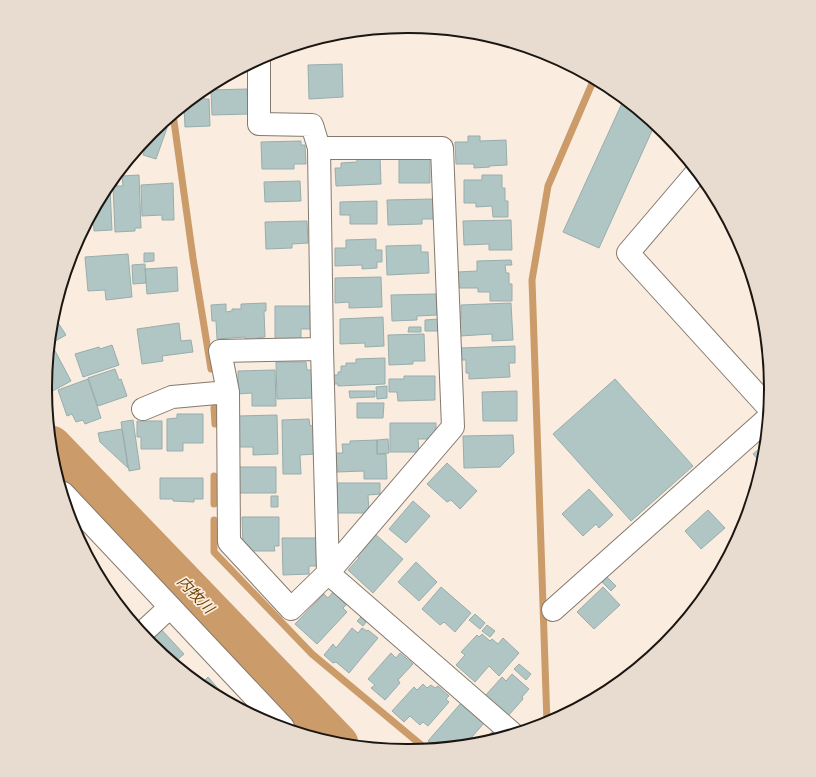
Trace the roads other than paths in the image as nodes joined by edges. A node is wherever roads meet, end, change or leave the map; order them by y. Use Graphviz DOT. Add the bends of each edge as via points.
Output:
graph roads {
  1 [pos="259,66"];
  2 [pos="319,148"];
  3 [pos="693,176"];
  4 [pos="322,349"];
  5 [pos="228,392"];
  6 [pos="763,402"];
  7 [pos="143,409"];
  8 [pos="761,425"];
  9 [pos="70,501"];
  10 [pos="328,573"];
  11 [pos="169,608"];
  12 [pos="553,610"];
  13 [pos="146,629"];
  14 [pos="250,704"];
  15 [pos="260,711"];
  16 [pos="508,730"];
  1 -- 2 [label="street" via="259,124 312,125"];
  2 -- 4 [label="street"];
  2 -- 10 [label="street" via="442,148 453,427"];
  3 -- 6 [label="street" via="628,253"];
  4 -- 5 [label="street" via="220,351"];
  4 -- 10 [label="street"];
  5 -- 7 [label="street" via="172,396"];
  5 -- 10 [label="street" via="229,542 291,609"];
  8 -- 12 [label="street"];
  9 -- 11 [label="street"];
  10 -- 16 [label="street"];
  11 -- 13 [label="street"];
  11 -- 14 [label="street"];
  14 -- 15 [label="street"];
}
